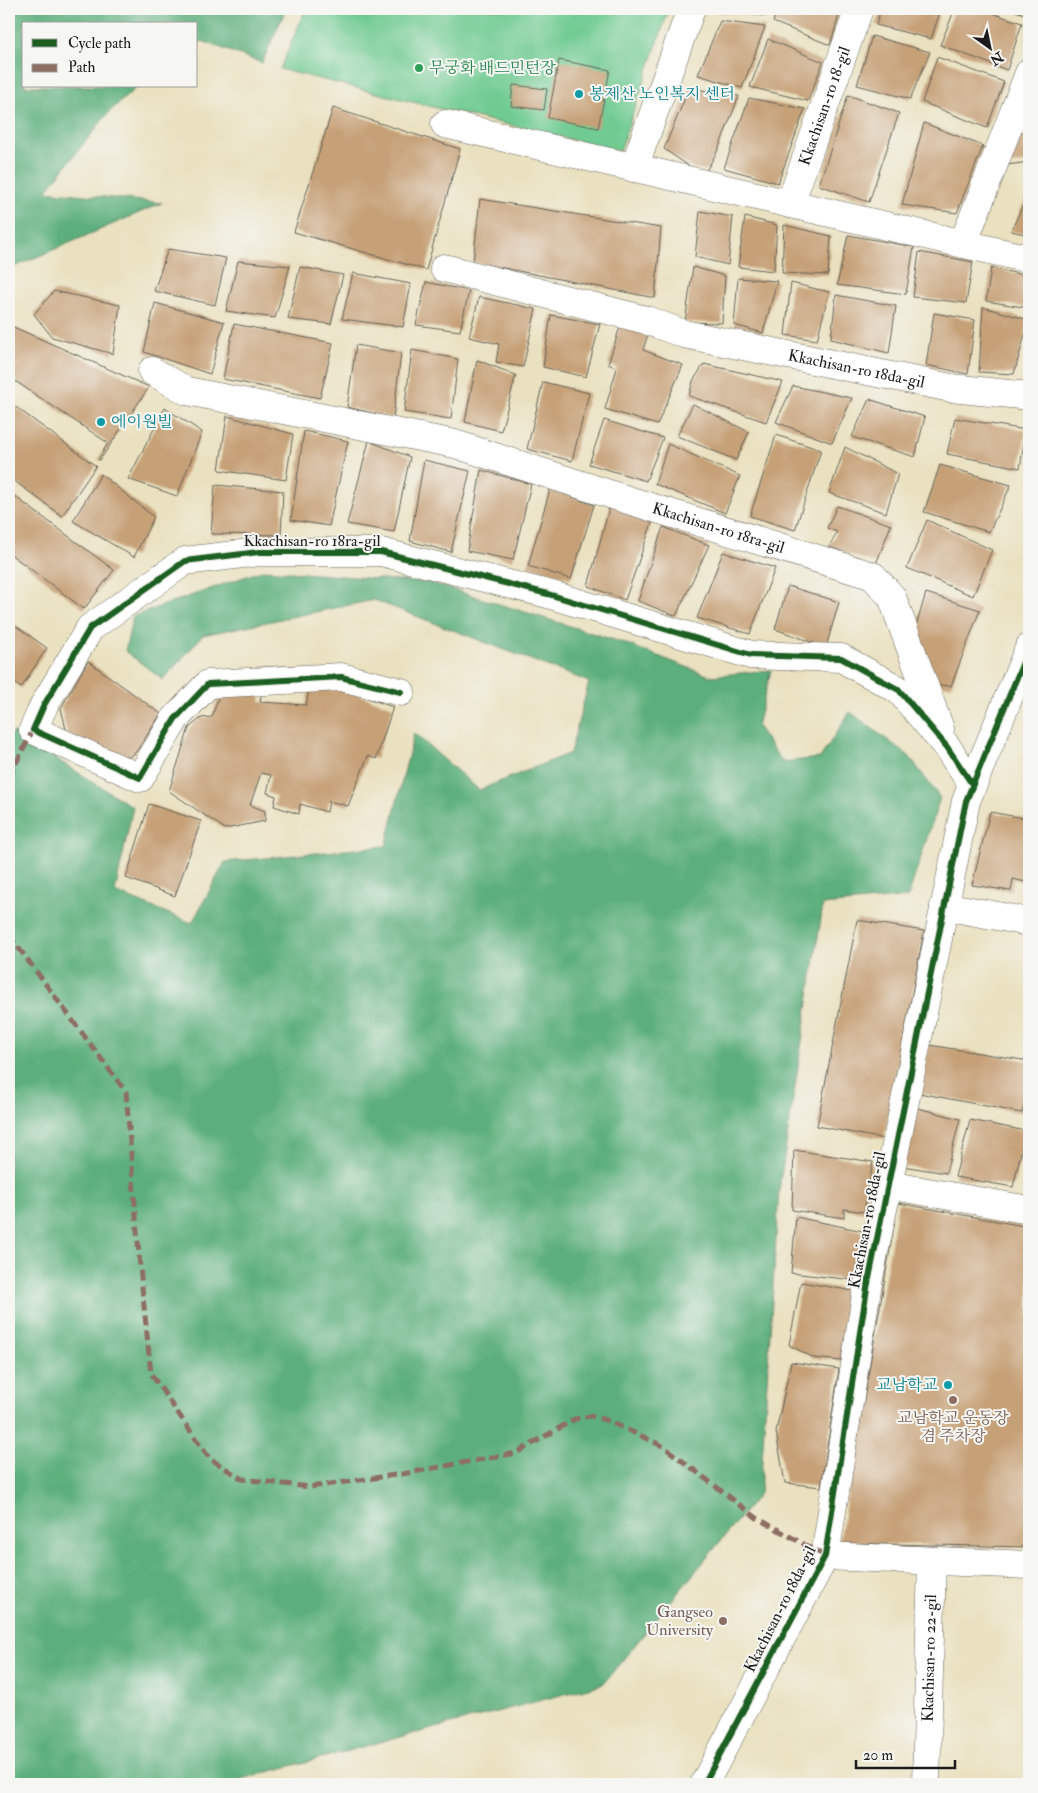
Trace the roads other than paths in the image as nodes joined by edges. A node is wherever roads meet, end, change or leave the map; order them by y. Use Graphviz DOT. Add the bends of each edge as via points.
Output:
graph roads {
  1 [pos="691,9"];
  2 [pos="859,9"];
  3 [pos="1029,73"];
  4 [pos="445,124"];
  5 [pos="634,168"];
  6 [pos="790,204"];
  7 [pos="964,244"];
  8 [pos="1029,259"];
  9 [pos="444,268"];
  10 [pos="152,371"];
  11 [pos="1029,396"];
  12 [pos="1029,648"];
  13 [pos="401,692"];
  14 [pos="947,747"];
  15 [pos="972,784"];
  16 [pos="944,906"];
  17 [pos="1029,922"];
  18 [pos="888,1185"];
  19 [pos="1029,1210"];
  20 [pos="825,1556"];
  21 [pos="932,1561"];
  22 [pos="1029,1565"];
  23 [pos="704,1784"];
  24 [pos="926,1784"];
  1 -- 5 [label="street"];
  2 -- 6 [label="street, Kkachisan-ro 18-gil"];
  3 -- 7 [label="street"];
  4 -- 5 [label="street"];
  5 -- 6 [label="street"];
  6 -- 7 [label="street"];
  7 -- 8 [label="street"];
  9 -- 11 [label="street, Kkachisan-ro 18da-gil" via="646,320 684,334 951,388"];
  10 -- 14 [label="street, Kkachisan-ro 18ra-gil" via="187,391 455,444 873,576 892,597"];
  12 -- 15 [label="street, Kkachisan-ro 18da-gil"];
  13 -- 14 [label="street, Kkachisan-ro 18ra-gil" via="341,677 208,684 175,719 140,778 33,730 44,705 90,628 185,561 259,552 381,552 548,594 751,655 841,658 899,690"];
  14 -- 15 [label="street, Kkachisan-ro 18ra-gil"];
  15 -- 16 [label="street, Kkachisan-ro 18da-gil"];
  16 -- 17 [label="street"];
  16 -- 18 [label="street, Kkachisan-ro 18da-gil"];
  18 -- 19 [label="street"];
  18 -- 20 [label="street, Kkachisan-ro 18da-gil" via="867,1288"];
  20 -- 21 [label="street"];
  20 -- 23 [label="street, Kkachisan-ro 18da-gil"];
  21 -- 22 [label="street"];
  21 -- 24 [label="street, Kkachisan-ro 22-gil"];
}
